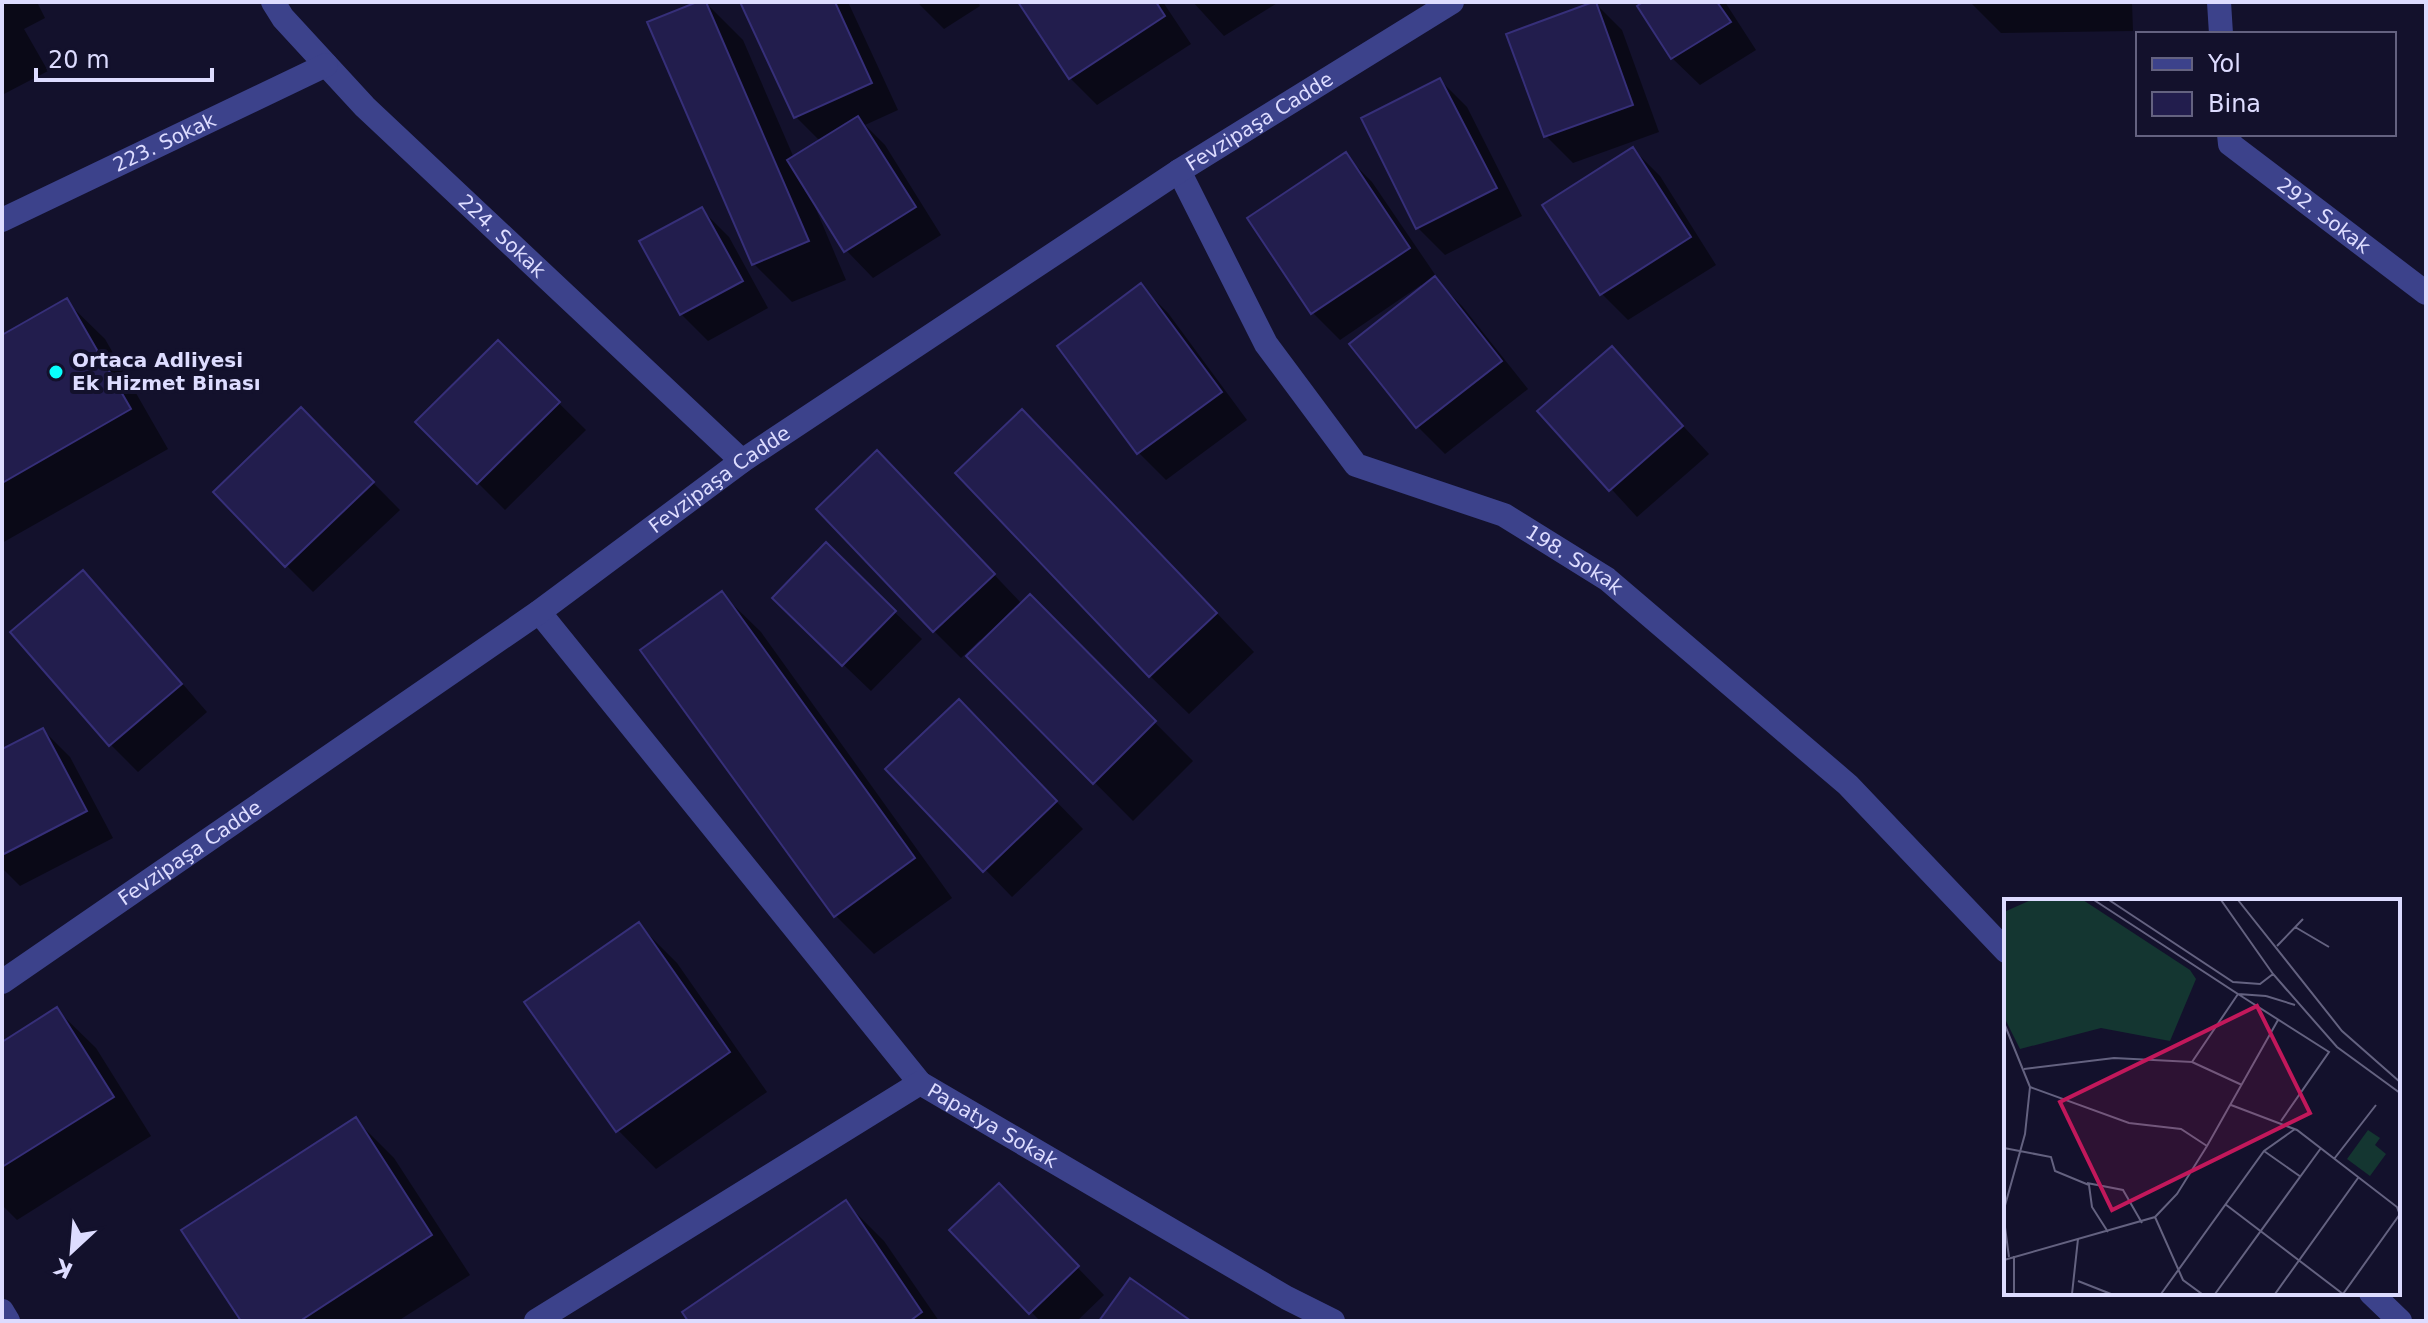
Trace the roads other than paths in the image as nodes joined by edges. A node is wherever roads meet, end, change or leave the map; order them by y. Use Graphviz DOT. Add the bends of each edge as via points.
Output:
graph roads {
  1 [pos="273,2"];
  2 [pos="1452,2"];
  3 [pos="2219,2"];
  4 [pos="2221,32"];
  5 [pos="326,65"];
  6 [pos="2229,136"];
  7 [pos="1179,171"];
  8 [pos="2,220"];
  9 [pos="2426,293"];
  10 [pos="742,461"];
  11 [pos="539,612"];
  12 [pos="2004,949"];
  13 [pos="2,982"];
  14 [pos="920,1083"];
  15 [pos="2373,1295"];
  16 [pos="2,1311"];
  17 [pos="8,1321"];
  18 [pos="536,1321"];
  19 [pos="1333,1321"];
  20 [pos="2400,1321"];
  1 -- 5 [label="street, 224. Sokak"];
  2 -- 7 [label="street, Fevzipaşa Cadde"];
  3 -- 4 [label="street"];
  5 -- 8 [label="street, 223. Sokak"];
  5 -- 10 [label="street, 224. Sokak"];
  6 -- 9 [label="street, 292. Sokak" via="2230,144"];
  7 -- 10 [label="street, Fevzipaşa Cadde"];
  7 -- 12 [label="street, 198. Sokak" via="1266,344 1356,465 1504,515 1607,579 1848,785"];
  10 -- 11 [label="street, Fevzipaşa Cadde"];
  11 -- 13 [label="street, Fevzipaşa Cadde"];
  11 -- 14 [label="street"];
  14 -- 18 [label="street, Papatya Sokak"];
  14 -- 19 [label="street, Papatya Sokak"];
  15 -- 20 [label="street"];
  16 -- 17 [label="street"];
}
